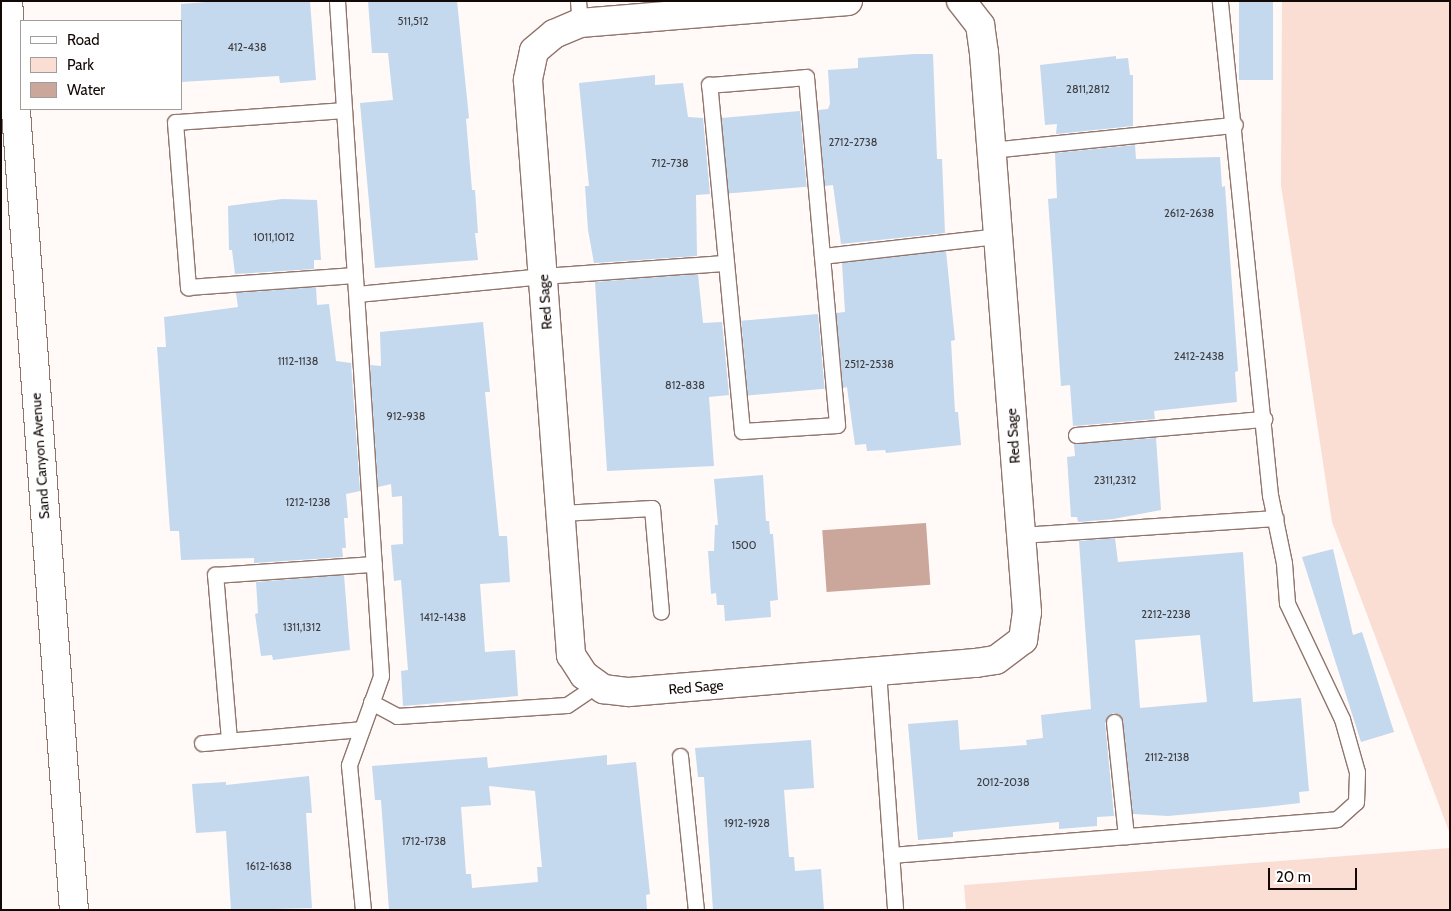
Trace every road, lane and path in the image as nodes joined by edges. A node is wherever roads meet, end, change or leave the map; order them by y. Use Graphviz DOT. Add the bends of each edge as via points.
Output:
graph roads {
  1 [pos="8,1"];
  2 [pos="337,1"];
  3 [pos="848,1"];
  4 [pos="961,1"];
  5 [pos="1220,1"];
  6 [pos="760,5"];
  7 [pos="579,12"];
  8 [pos="344,110"];
  9 [pos="1235,125"];
  10 [pos="991,150"];
  11 [pos="998,236"];
  12 [pos="822,256"];
  13 [pos="724,263"];
  14 [pos="355,275"];
  15 [pos="543,276"];
  16 [pos="356,294"];
  17 [pos="1264,419"];
  18 [pos="1076,435"];
  19 [pos="561,513"];
  20 [pos="1275,518"];
  21 [pos="1021,535"];
  22 [pos="374,564"];
  23 [pos="660,612"];
  24 [pos="878,671"];
  25 [pos="597,685"];
  26 [pos="371,702"];
  27 [pos="1114,722"];
  28 [pos="361,729"];
  29 [pos="229,740"];
  30 [pos="202,743"];
  31 [pos="680,756"];
  32 [pos="1126,836"];
  33 [pos="891,855"];
  34 [pos="74,910"];
  35 [pos="363,910"];
  36 [pos="696,910"];
  37 [pos="895,910"];
  1 -- 34 [label="street, Sand Canyon Avenue"];
  2 -- 8 [label="lane"];
  3 -- 6 [label="street, Red Sage"];
  4 -- 10 [label="street, Red Sage" via="980,25"];
  5 -- 9 [label="lane"];
  6 -- 7 [label="street, Red Sage"];
  7 -- 15 [label="street, Red Sage" via="534,51 528,80"];
  8 -- 14 [label="lane"];
  8 -- 14 [label="lane" via="175,122 188,287"];
  9 -- 10 [label="lane"];
  9 -- 17 [label="lane"];
  10 -- 11 [label="street, Red Sage"];
  11 -- 12 [label="lane"];
  11 -- 21 [label="street, Red Sage"];
  12 -- 13 [label="lane" via="837,425 742,431"];
  12 -- 13 [label="lane" via="806,77 709,84"];
  13 -- 15 [label="lane"];
  14 -- 16 [label="lane"];
  15 -- 16 [label="lane"];
  15 -- 19 [label="street, Red Sage"];
  16 -- 22 [label="lane"];
  17 -- 18 [label="lane"];
  17 -- 20 [label="lane"];
  19 -- 23 [label="lane" via="652,508"];
  19 -- 25 [label="street, Red Sage" via="571,654 584,674"];
  20 -- 21 [label="lane"];
  20 -- 32 [label="lane" via="1284,563 1286,604 1342,719 1357,772 1356,802 1337,819"];
  21 -- 24 [label="street, Red Sage" via="1027,612 1023,640 996,660"];
  22 -- 26 [label="lane" via="381,676"];
  22 -- 29 [label="lane" via="216,575"];
  24 -- 25 [label="street, Red Sage" via="629,692 603,689"];
  24 -- 33 [label="lane"];
  25 -- 26 [label="lane" via="568,705 397,716"];
  26 -- 28 [label="lane"];
  27 -- 32 [label="lane"];
  28 -- 29 [label="lane"];
  28 -- 35 [label="lane" via="349,765"];
  29 -- 30 [label="lane"];
  31 -- 36 [label="lane"];
  32 -- 33 [label="lane"];
  33 -- 37 [label="lane"];
}
